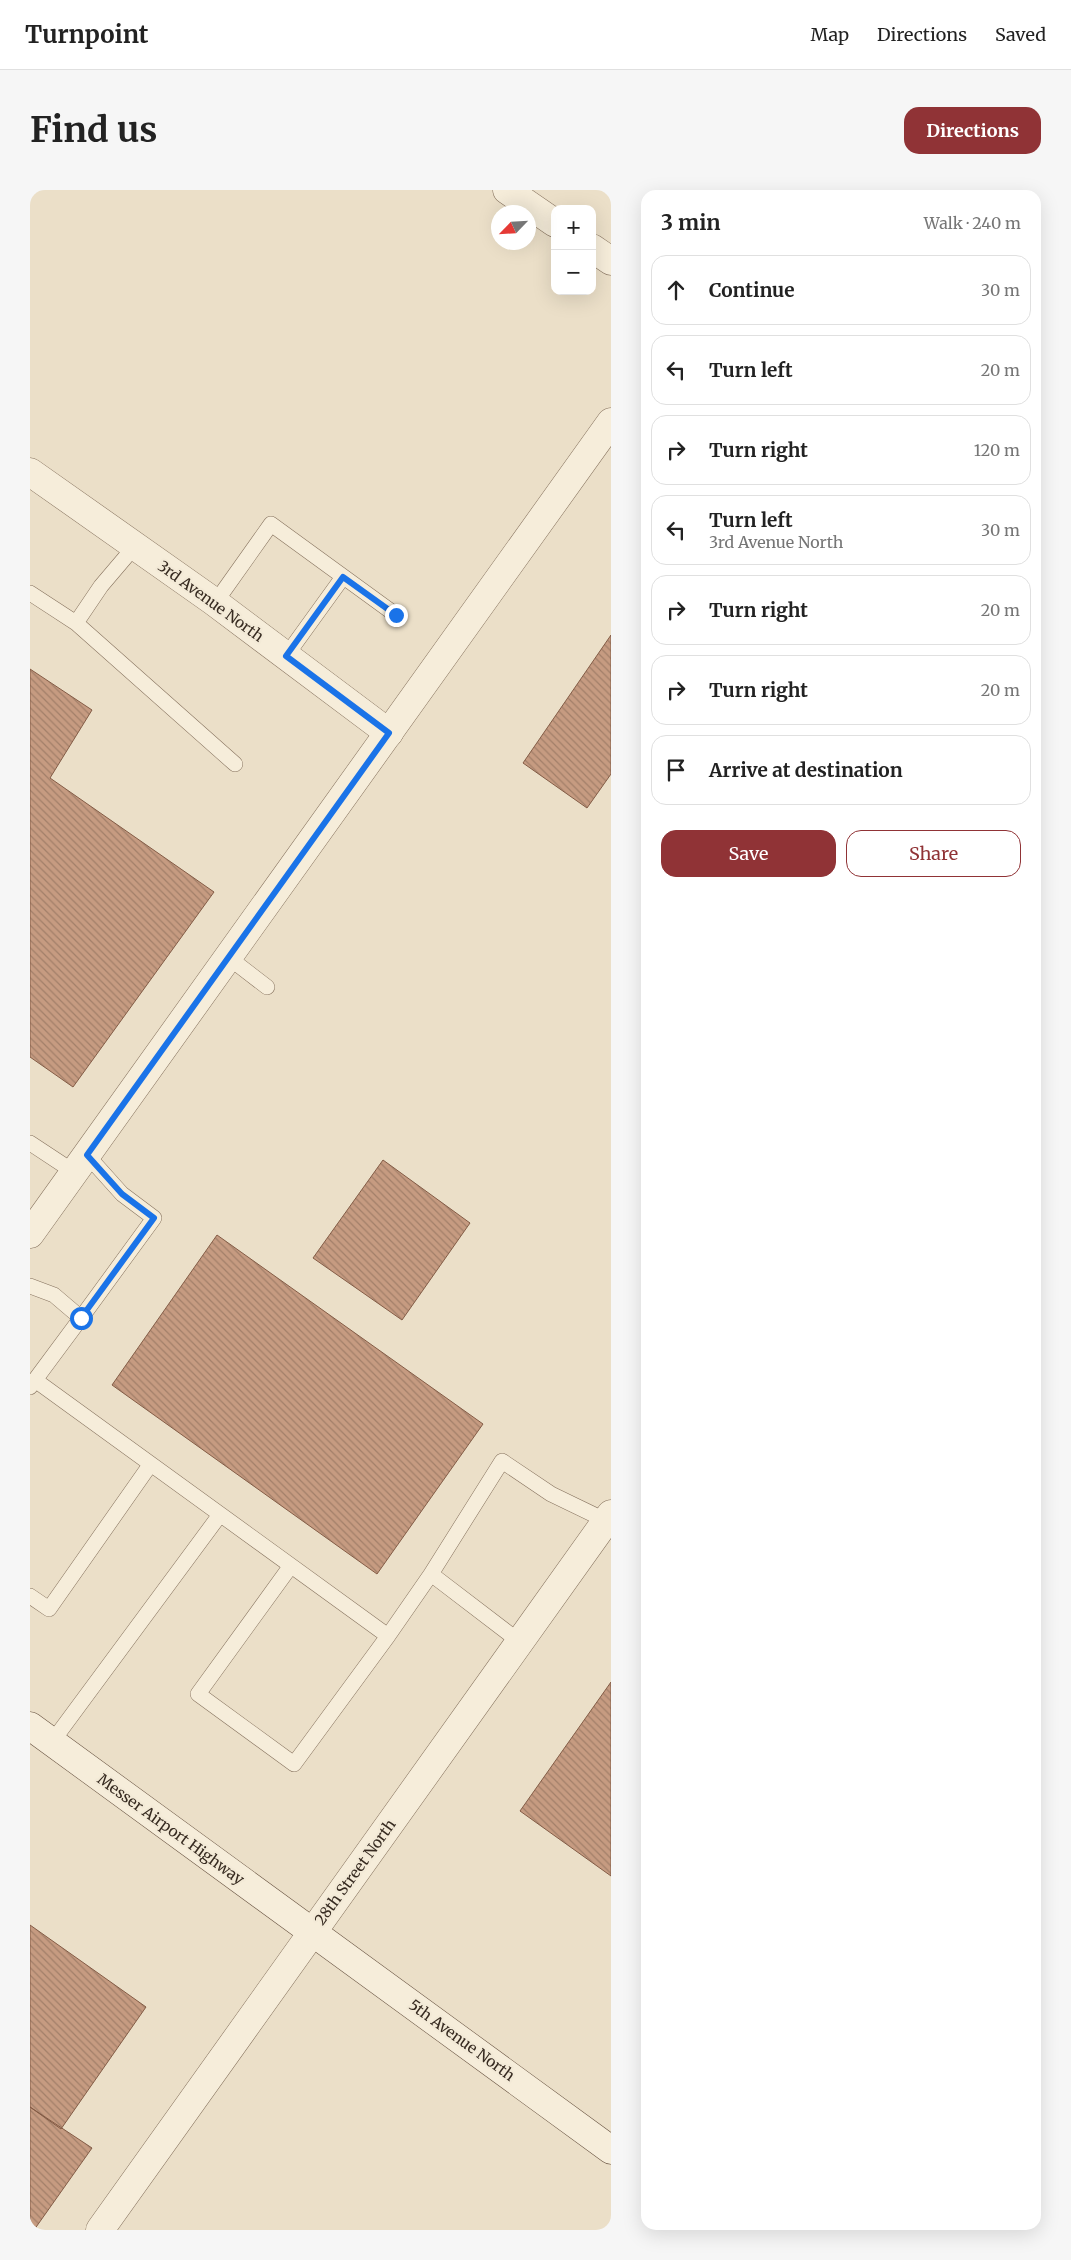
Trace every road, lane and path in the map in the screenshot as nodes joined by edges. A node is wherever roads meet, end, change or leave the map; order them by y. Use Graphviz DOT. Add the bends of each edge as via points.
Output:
graph roads {
  1 [pos="507,190"];
  2 [pos="551,220"];
  3 [pos="595,250"];
  4 [pos="611,261"];
  5 [pos="611,422"];
  6 [pos="30,472"];
  7 [pos="134,546"];
  8 [pos="343,577"];
  9 [pos="30,593"];
  10 [pos="215,603"];
  11 [pos="396,615"];
  12 [pos="76,623"];
  13 [pos="286,656"];
  14 [pos="389,733"];
  15 [pos="235,764"];
  16 [pos="228,957"];
  17 [pos="267,988"];
  18 [pos="30,1143"];
  19 [pos="80,1164"];
  20 [pos="30,1234"];
  21 [pos="30,1286"];
  22 [pos="81,1318"];
  23 [pos="32,1384"];
  24 [pos="150,1465"];
  25 [pos="219,1516"];
  26 [pos="609,1520"];
  27 [pos="290,1567"];
  28 [pos="431,1574"];
  29 [pos="30,1596"];
  30 [pos="388,1636"];
  31 [pos="520,1642"];
  32 [pos="30,1726"];
  33 [pos="52,1742"];
  34 [pos="312,1931"];
  35 [pos="611,2150"];
  36 [pos="100,2230"];
  1 -- 2 [label="street"];
  3 -- 4 [label="street"];
  5 -- 14 [label="street"];
  6 -- 7 [label="street, 3rd Avenue North"];
  7 -- 10 [label="street, 3rd Avenue North"];
  7 -- 12 [label="lane"];
  8 -- 10 [label="lane" via="271,524"];
  8 -- 11 [label="lane"];
  8 -- 13 [label="lane"];
  9 -- 12 [label="lane"];
  10 -- 13 [label="street, 3rd Avenue North"];
  12 -- 15 [label="lane"];
  13 -- 14 [label="street, 3rd Avenue North"];
  14 -- 16 [label="street"];
  16 -- 17 [label="lane"];
  16 -- 19 [label="street"];
  18 -- 19 [label="lane"];
  19 -- 20 [label="street"];
  19 -- 22 [label="lane" via="154,1218"];
  21 -- 22 [label="lane" via="54,1295"];
  22 -- 23 [label="lane"];
  23 -- 24 [label="lane"];
  24 -- 25 [label="lane"];
  24 -- 29 [label="lane" via="49,1609"];
  25 -- 27 [label="lane"];
  25 -- 33 [label="lane"];
  26 -- 28 [label="lane" via="551,1494 502,1461"];
  26 -- 31 [label="street, 28th Street North"];
  27 -- 30 [label="lane"];
  27 -- 30 [label="lane" via="198,1694 294,1764"];
  28 -- 30 [label="lane"];
  28 -- 31 [label="lane"];
  31 -- 34 [label="street, 28th Street North"];
  32 -- 33 [label="street, Messer Airport Highway"];
  33 -- 34 [label="street, Messer Airport Highway"];
  34 -- 35 [label="street, 5th Avenue North"];
  34 -- 36 [label="street, 28th Street North"];
}
